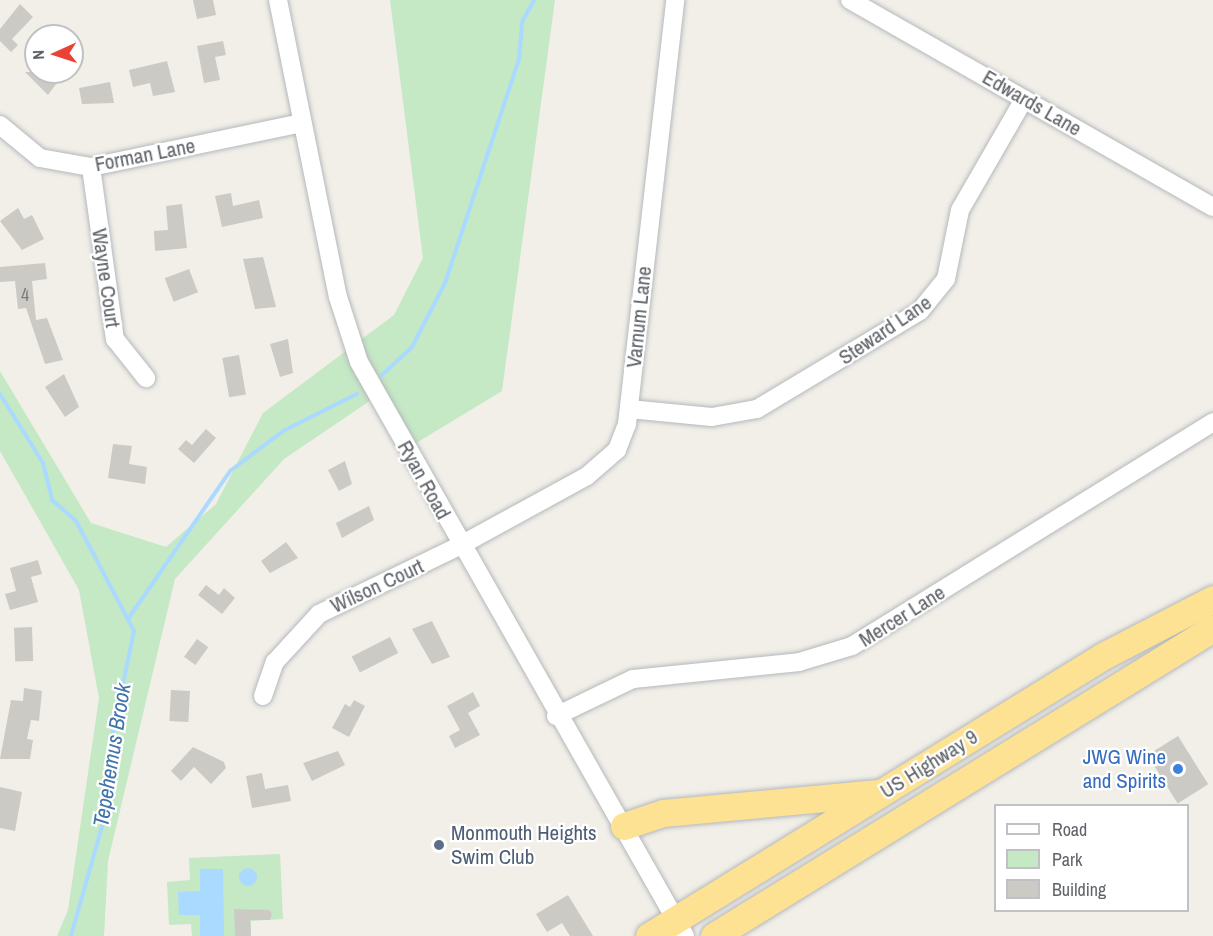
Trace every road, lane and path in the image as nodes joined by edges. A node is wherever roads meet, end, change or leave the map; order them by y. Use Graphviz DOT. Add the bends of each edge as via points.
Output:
graph roads {
  1 [pos="278,0"];
  2 [pos="675,0"];
  3 [pos="850,0"];
  4 [pos="1024,99"];
  5 [pos="302,123"];
  6 [pos="0,125"];
  7 [pos="91,167"];
  8 [pos="1213,207"];
  9 [pos="147,378"];
  10 [pos="629,409"];
  11 [pos="1213,422"];
  12 [pos="461,545"];
  13 [pos="1213,599"];
  14 [pos="1213,628"];
  15 [pos="263,696"];
  16 [pos="556,716"];
  17 [pos="882,793"];
  18 [pos="624,826"];
  19 [pos="680,928"];
  20 [pos="650,936"];
  21 [pos="714,936"];
  1 -- 5 [label="street, Ryan Road"];
  2 -- 10 [label="street, Varnum Lane"];
  3 -- 4 [label="street, Edwards Lane"];
  4 -- 8 [label="street, Edwards Lane"];
  4 -- 10 [label="street, Steward Lane" via="960,210 946,279 920,311 757,409 712,417"];
  5 -- 7 [label="street, Forman Lane"];
  5 -- 12 [label="street, Ryan Road" via="350,336"];
  6 -- 7 [label="street, Forman Lane" via="40,158"];
  7 -- 9 [label="street, Wayne Court" via="115,339"];
  10 -- 12 [label="street, Varnum Lane" via="617,450 600,468"];
  11 -- 16 [label="street, Mercer Lane" via="852,646 799,662 633,679"];
  12 -- 15 [label="street, Wilson Court" via="319,614 275,662"];
  12 -- 16 [label="street, Ryan Road"];
  13 -- 17 [label="highway, US Highway 9" via="1103,656"];
  14 -- 21 [label="highway, US Highway 9"];
  16 -- 18 [label="street, Ryan Road"];
  17 -- 18 [label="highway" via="663,813"];
  17 -- 19 [label="highway, US Highway 9"];
  18 -- 19 [label="street, Ryan Road"];
  19 -- 20 [label="highway, US Highway 9"];
}
